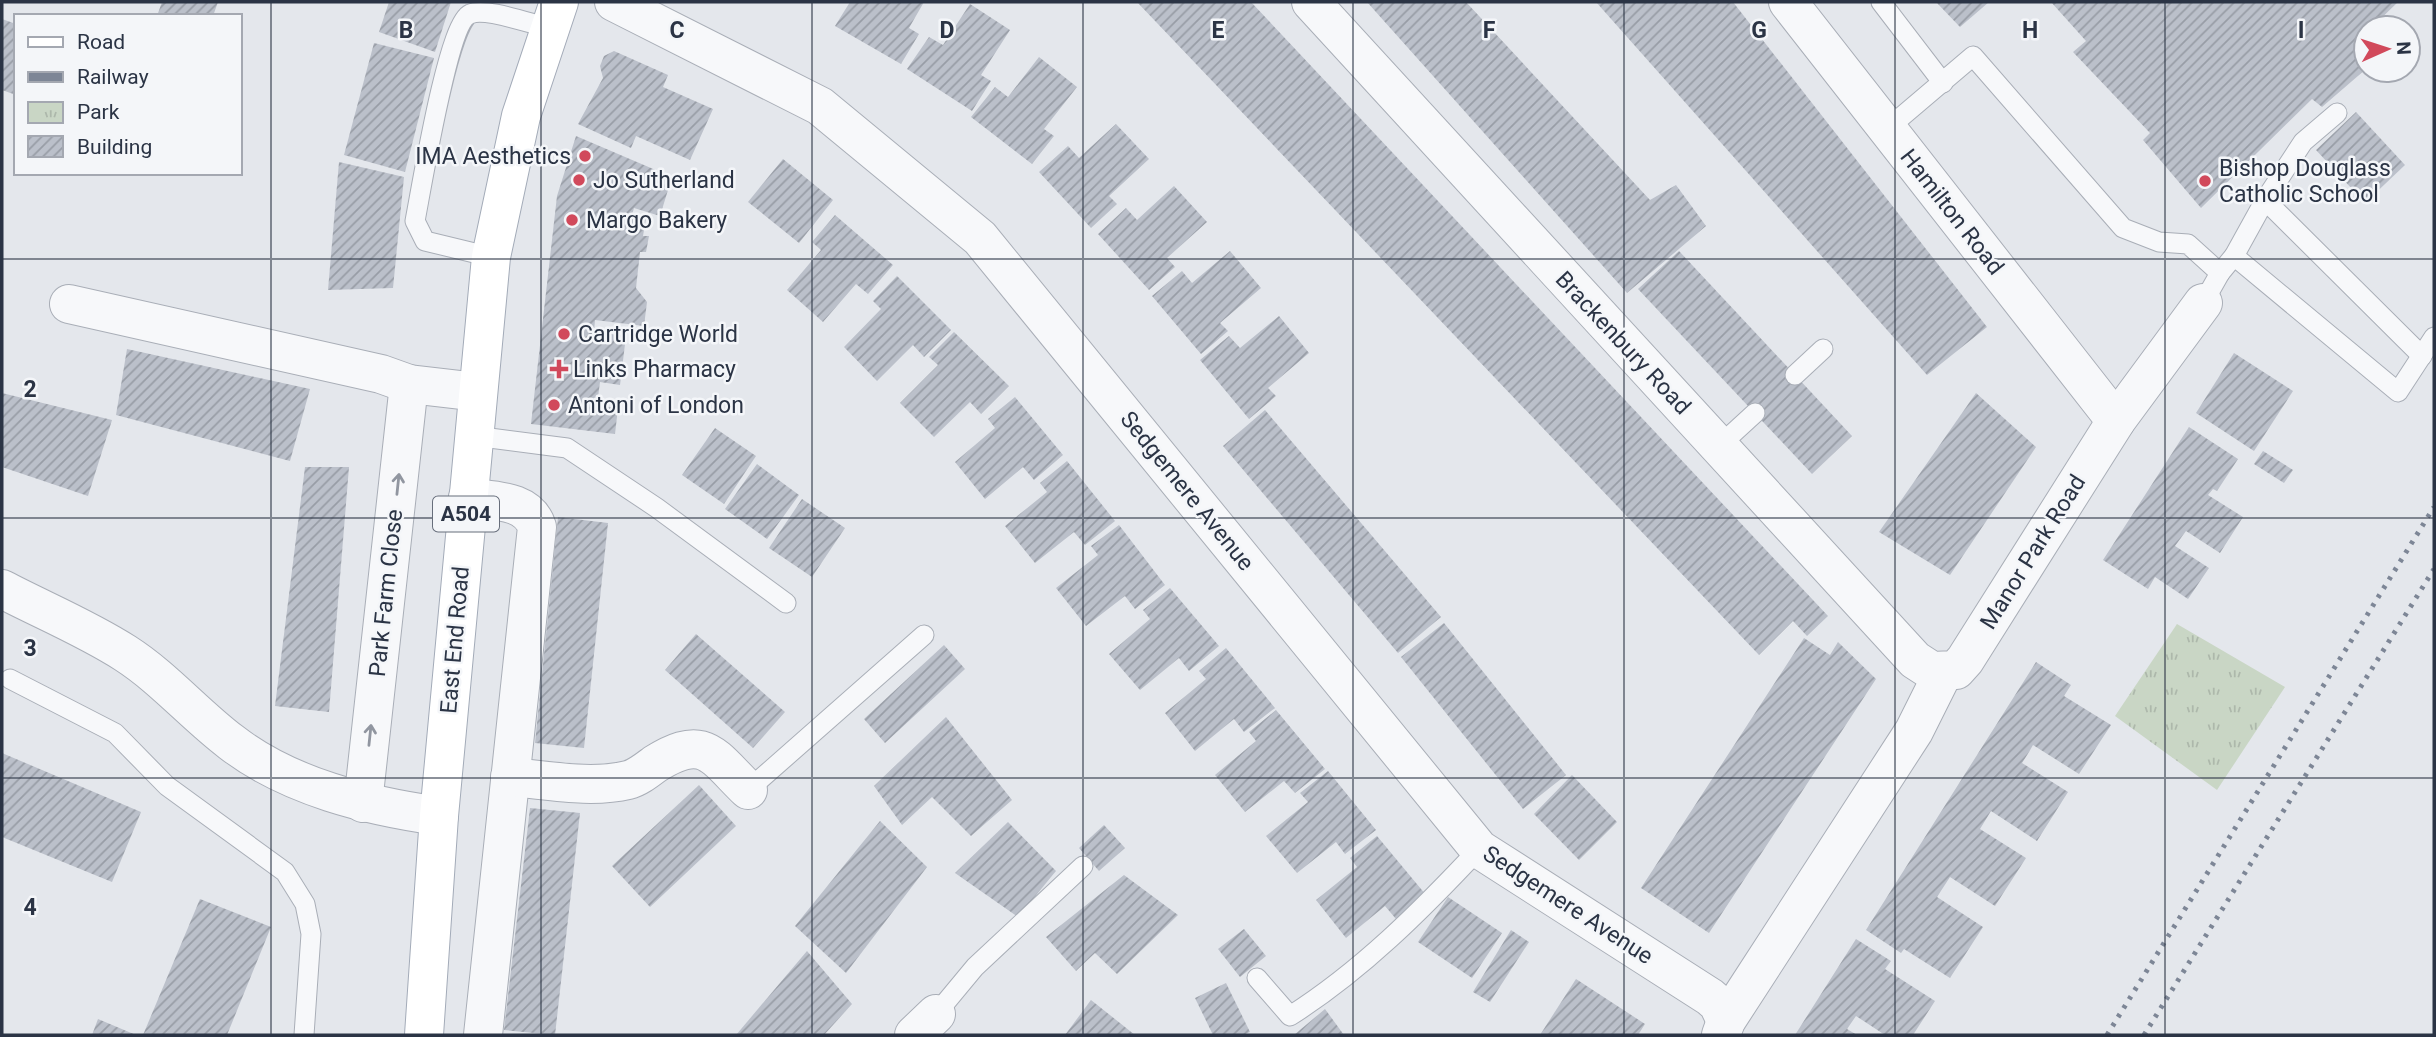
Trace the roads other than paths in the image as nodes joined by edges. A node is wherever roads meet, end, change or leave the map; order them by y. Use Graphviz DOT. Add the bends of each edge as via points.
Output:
graph roads {
  1 [pos="614,2"];
  2 [pos="1311,2"];
  3 [pos="1881,2"];
  4 [pos="1803,7"];
  5 [pos="554,15"];
  6 [pos="1943,83"];
  7 [pos="2337,113"];
  8 [pos="1887,129"];
  9 [pos="2265,200"];
  10 [pos="2234,256"];
  11 [pos="491,257"];
  12 [pos="2212,288"];
  13 [pos="69,304"];
  14 [pos="2434,337"];
  15 [pos="1823,349"];
  16 [pos="2421,356"];
  17 [pos="1796,375"];
  18 [pos="409,384"];
  19 [pos="478,392"];
  20 [pos="1755,413"];
  21 [pos="2116,421"];
  22 [pos="474,436"];
  23 [pos="1719,446"];
  24 [pos="468,497"];
  25 [pos="2,589"];
  26 [pos="786,603"];
  27 [pos="924,635"];
  28 [pos="1943,673"];
  29 [pos="10,678"];
  30 [pos="510,777"];
  31 [pos="748,790"];
  32 [pos="363,803"];
  33 [pos="439,816"];
  34 [pos="1479,849"];
  35 [pos="1083,866"];
  36 [pos="1257,978"];
  37 [pos="925,1024"];
  38 [pos="1723,1028"];
  39 [pos="304,1035"];
  40 [pos="424,1035"];
  41 [pos="483,1035"];
  1 -- 34 [label="street, Sedgemere Avenue" via="820,106 980,237"];
  2 -- 23 [label="street, Brackenbury Road"];
  3 -- 6 [label="lane"];
  4 -- 8 [label="street, Hamilton Road"];
  5 -- 11 [label="main road, East End Road / A504" via="521,116"];
  5 -- 11 [label="lane" via="469,14 460,22 440,93 415,221 418,233 425,241"];
  6 -- 8 [label="lane"];
  6 -- 12 [label="lane" via="1973,56 2123,228 2159,242 2188,244"];
  7 -- 9 [label="lane" via="2303,142"];
  8 -- 21 [label="street, Hamilton Road"];
  9 -- 10 [label="lane"];
  9 -- 16 [label="lane"];
  10 -- 12 [label="lane"];
  10 -- 16 [label="lane" via="2398,392"];
  11 -- 19 [label="main road, East End Road / A504"];
  12 -- 21 [label="street, Manor Park Road"];
  13 -- 18 [label="street"];
  14 -- 16 [label="lane"];
  15 -- 17 [label="lane"];
  18 -- 19 [label="street"];
  32 -- 18 [label="street, Park Farm Close, one-way"];
  19 -- 22 [label="main road, East End Road / A504"];
  20 -- 23 [label="lane"];
  21 -- 28 [label="street, Manor Park Road" via="1965,660 1956,670"];
  22 -- 24 [label="main road, East End Road / A504"];
  22 -- 26 [label="lane" via="567,448"];
  23 -- 28 [label="street, Brackenbury Road" via="1915,660"];
  24 -- 30 [label="street" via="522,506 533,514 537,527"];
  24 -- 33 [label="main road, East End Road / A504"];
  25 -- 32 [label="street" via="125,653 248,755 291,777"];
  27 -- 31 [label="lane"];
  28 -- 38 [label="street" via="1914,731"];
  29 -- 39 [label="lane" via="115,733 167,786 285,872 305,904 311,934"];
  30 -- 31 [label="street" via="603,785 632,780 677,750 694,748 709,752"];
  30 -- 41 [label="street"];
  32 -- 33 [label="street"];
  33 -- 40 [label="main road, East End Road / A504"];
  34 -- 36 [label="lane" via="1416,916 1290,1016"];
  34 -- 38 [label="street, Sedgemere Avenue" via="1710,997 1718,1004"];
  35 -- 37 [label="lane" via="975,967"];
}
